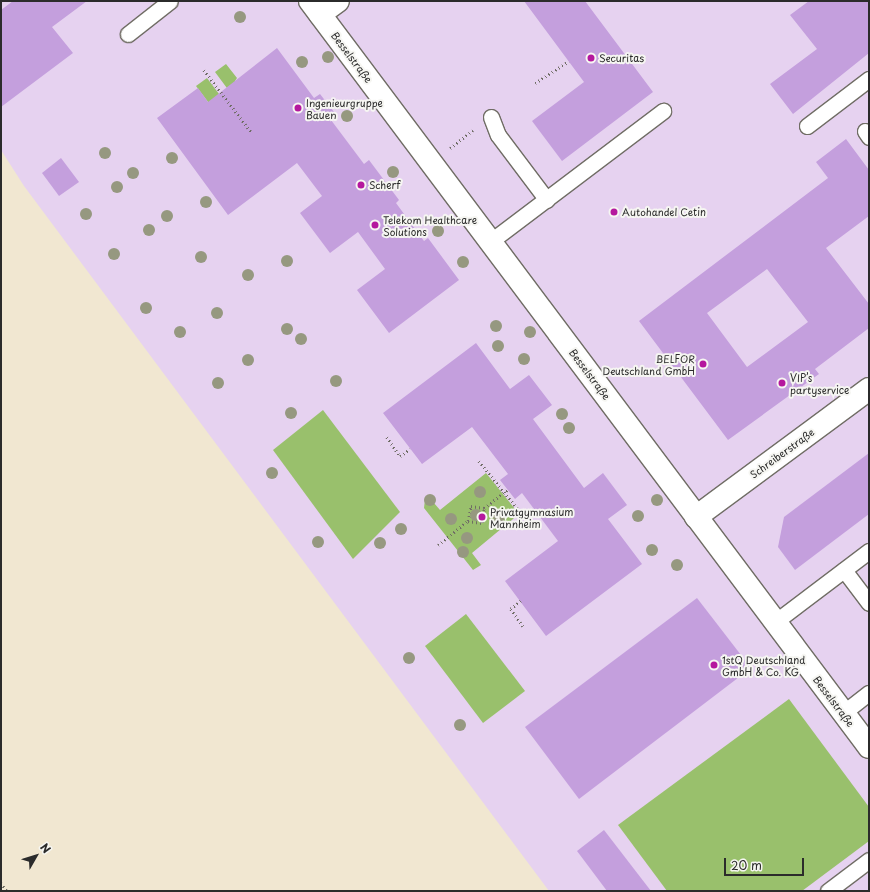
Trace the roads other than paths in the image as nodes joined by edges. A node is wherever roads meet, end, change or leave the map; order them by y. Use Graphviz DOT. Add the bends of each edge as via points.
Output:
graph roads {
  1 [pos="170,1"];
  2 [pos="338,1"];
  3 [pos="315,8"];
  4 [pos="128,34"];
  5 [pos="869,78"];
  6 [pos="663,111"];
  7 [pos="490,118"];
  8 [pos="807,126"];
  9 [pos="547,200"];
  10 [pos="491,241"];
  11 [pos="869,389"];
  12 [pos="696,517"];
  13 [pos="869,551"];
  14 [pos="844,570"];
  15 [pos="869,603"];
  16 [pos="775,622"];
  17 [pos="869,693"];
  18 [pos="844,713"];
  19 [pos="869,747"];
  20 [pos="869,860"];
  21 [pos="828,891"];
  1 -- 4 [label="lane"];
  2 -- 3 [label="street"];
  3 -- 10 [label="street, Besselstraße"];
  5 -- 8 [label="lane"];
  6 -- 9 [label="lane"];
  7 -- 9 [label="lane" via="498,135"];
  9 -- 10 [label="lane"];
  10 -- 12 [label="street, Besselstraße"];
  11 -- 12 [label="street, Schreiberstraße"];
  12 -- 16 [label="street, Besselstraße"];
  13 -- 14 [label="lane"];
  14 -- 15 [label="lane"];
  14 -- 16 [label="lane"];
  16 -- 18 [label="street, Besselstraße"];
  17 -- 18 [label="lane"];
  18 -- 19 [label="street, Besselstraße"];
  20 -- 21 [label="lane"];
}
